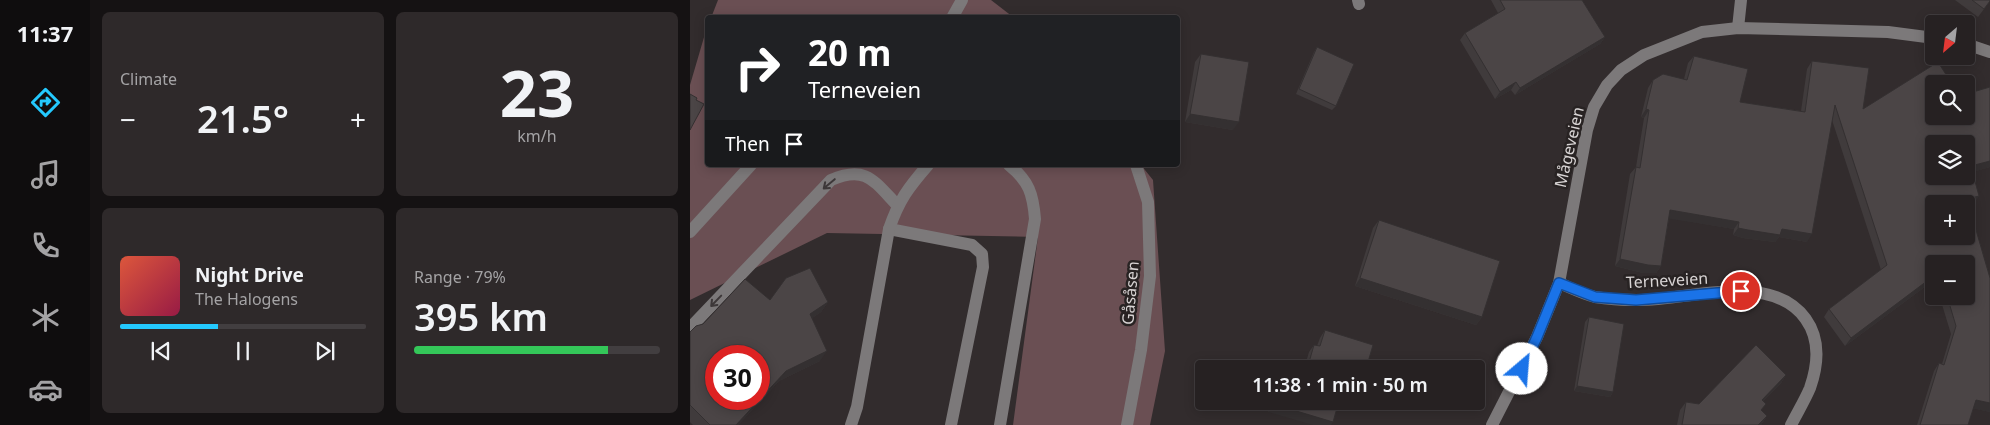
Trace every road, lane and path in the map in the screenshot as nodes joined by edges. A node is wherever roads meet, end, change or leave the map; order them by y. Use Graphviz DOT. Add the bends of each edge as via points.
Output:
graph roads {
  1 [pos="962,0"];
  2 [pos="1741,0"];
  3 [pos="954,15"];
  4 [pos="1738,28"];
  5 [pos="1925,37"];
  6 [pos="1975,47"];
  7 [pos="1990,52"];
  8 [pos="749,167"];
  9 [pos="926,167"];
  10 [pos="1011,167"];
  11 [pos="1137,167"];
  12 [pos="897,205"];
  13 [pos="889,229"];
  14 [pos="690,232"];
  15 [pos="1559,283"];
  16 [pos="690,328"];
  17 [pos="854,424"];
  18 [pos="951,425"];
  19 [pos="1000,425"];
  20 [pos="1127,425"];
  21 [pos="1492,425"];
  22 [pos="1791,425"];
  1 -- 3 [label="street"];
  2 -- 4 [label="street"];
  4 -- 5 [label="street, Mågeveien" via="1888,32"];
  4 -- 15 [label="street, Mågeveien" via="1702,32 1644,55 1620,70 1607,85 1594,107 1587,130"];
  6 -- 7 [label="street"];
  8 -- 14 [label="street"];
  9 -- 12 [label="street"];
  10 -- 19 [label="street" via="1024,180 1033,198 1035,219"];
  11 -- 20 [label="street, Gåsåsen" via="1148,202 1150,276"];
  12 -- 13 [label="street"];
  12 -- 16 [label="street, one-way" via="874,181 858,173 847,173 831,180"];
  13 -- 17 [label="street"];
  13 -- 18 [label="street" via="972,245 982,254 984,267"];
  15 -- 21 [label="street, Mågeveien" via="1537,337"];
  15 -- 22 [label="street, Terneveien" via="1595,297 1636,300 1741,291 1770,294 1794,306 1806,317 1814,340 1816,360 1810,388"];
}
